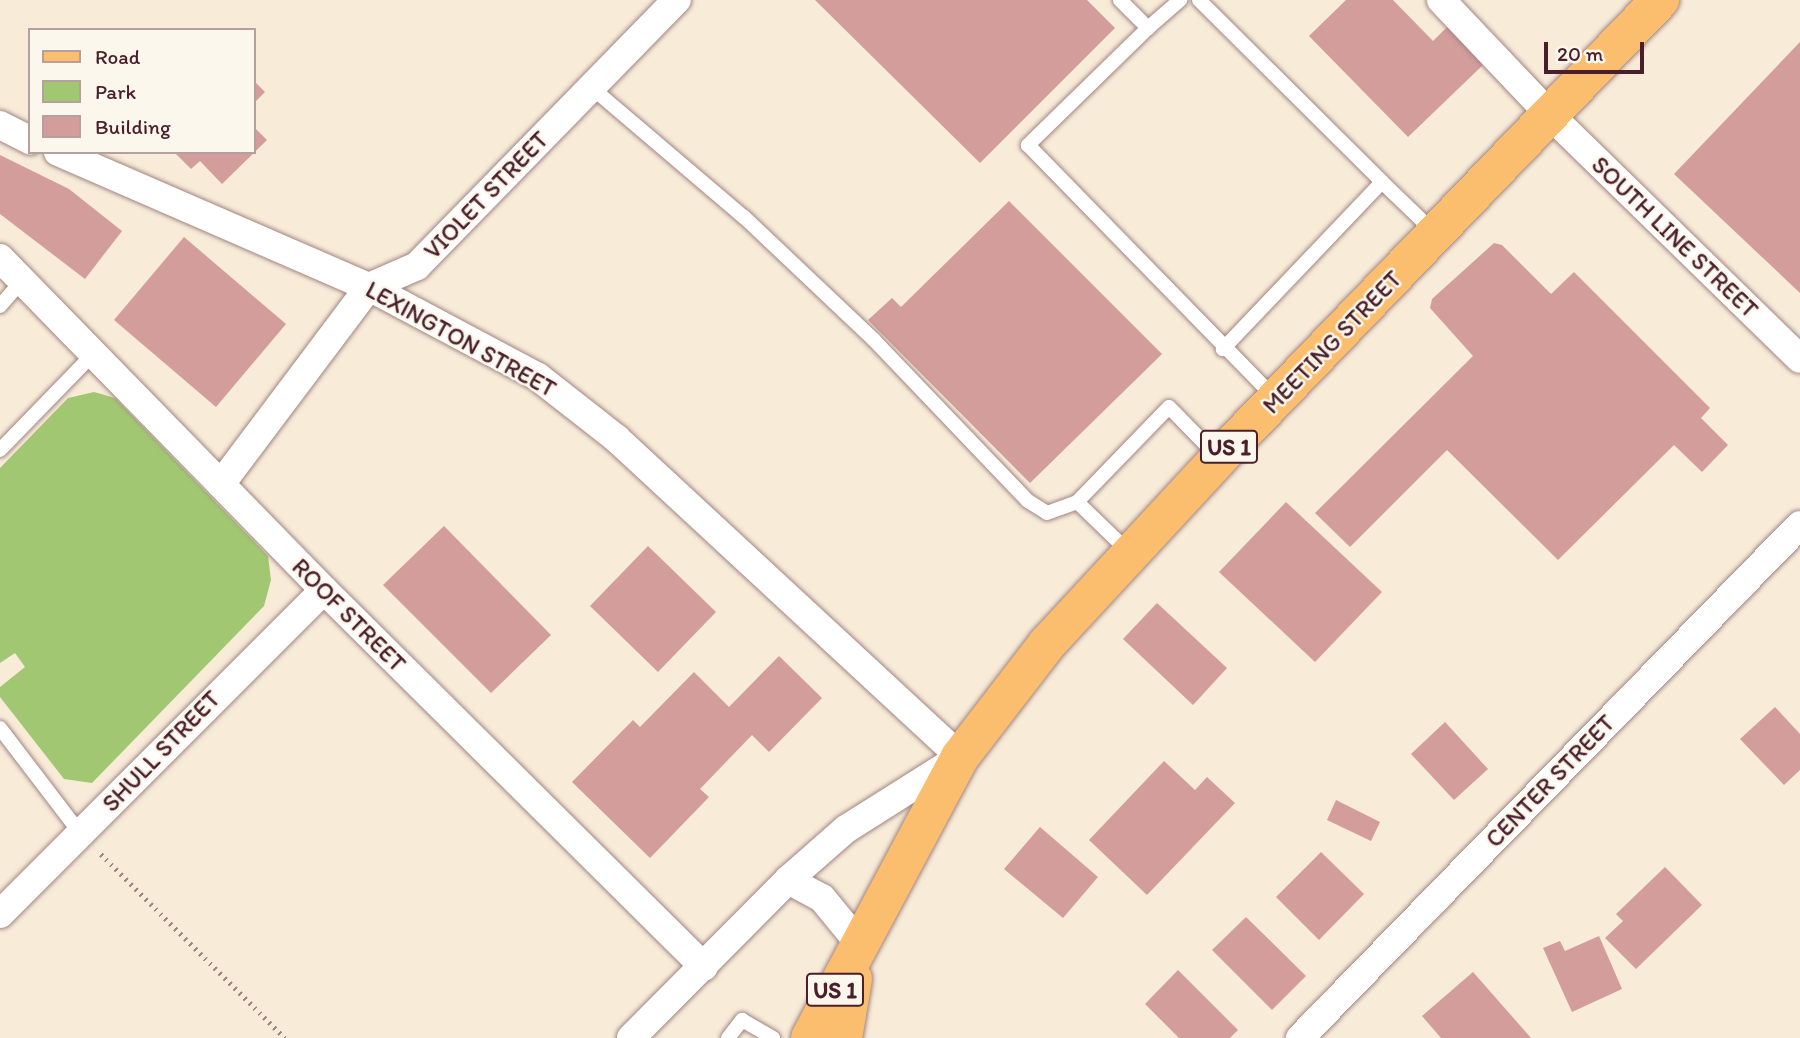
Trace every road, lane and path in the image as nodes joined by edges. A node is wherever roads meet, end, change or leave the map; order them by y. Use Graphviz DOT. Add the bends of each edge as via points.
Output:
graph roads {
  1 [pos="677,0"];
  2 [pos="1121,0"];
  3 [pos="1180,0"];
  4 [pos="1199,0"];
  5 [pos="1441,0"];
  6 [pos="1660,0"];
  7 [pos="1148,28"];
  8 [pos="591,87"];
  9 [pos="1550,115"];
  10 [pos="0,125"];
  11 [pos="28,139"];
  12 [pos="63,154"];
  13 [pos="1382,182"];
  14 [pos="1436,233"];
  15 [pos="0,258"];
  16 [pos="22,281"];
  17 [pos="369,287"];
  18 [pos="0,306"];
  19 [pos="1223,349"];
  20 [pos="93,354"];
  21 [pos="1800,359"];
  22 [pos="1276,399"];
  23 [pos="0,450"];
  24 [pos="1219,458"];
  25 [pos="221,485"];
  26 [pos="1077,502"];
  27 [pos="1800,525"];
  28 [pos="1130,553"];
  29 [pos="324,590"];
  30 [pos="0,728"];
  31 [pos="960,757"];
  32 [pos="80,834"];
  33 [pos="788,880"];
  34 [pos="0,914"];
  35 [pos="859,943"];
  36 [pos="704,967"];
  37 [pos="285,1038"];
  38 [pos="631,1038"];
  39 [pos="728,1038"];
  40 [pos="773,1038"];
  41 [pos="810,1038"];
  42 [pos="843,1038"];
  43 [pos="1300,1038"];
  1 -- 8 [label="street, VIOLET STREET"];
  2 -- 7 [label="lane"];
  3 -- 7 [label="lane"];
  4 -- 13 [label="lane"];
  5 -- 9 [label="street, SOUTH LINE STREET"];
  6 -- 9 [label="main road, MEETING STREET / US 1"];
  7 -- 19 [label="lane" via="1028,145"];
  8 -- 17 [label="street, VIOLET STREET" via="417,266"];
  8 -- 26 [label="lane" via="744,217 873,339 1028,501 1047,513"];
  9 -- 14 [label="main road, MEETING STREET / US 1"];
  9 -- 21 [label="street, SOUTH LINE STREET"];
  10 -- 11 [label="street"];
  12 -- 17 [label="street, LEXINGTON STREET"];
  13 -- 14 [label="lane"];
  13 -- 19 [label="lane"];
  14 -- 22 [label="main road, MEETING STREET / US 1"];
  15 -- 16 [label="street, ROOF STREET"];
  16 -- 18 [label="lane"];
  16 -- 20 [label="street, ROOF STREET"];
  17 -- 25 [label="street, VIOLET STREET"];
  17 -- 31 [label="street, LEXINGTON STREET" via="563,395 617,439"];
  19 -- 22 [label="lane"];
  20 -- 23 [label="lane"];
  20 -- 25 [label="street, ROOF STREET"];
  22 -- 24 [label="main road, MEETING STREET / US 1"];
  24 -- 26 [label="lane" via="1169,407"];
  24 -- 28 [label="main road, MEETING STREET / US 1"];
  25 -- 29 [label="street, ROOF STREET"];
  26 -- 28 [label="lane"];
  27 -- 43 [label="street, CENTER STREET"];
  28 -- 31 [label="main road, MEETING STREET / US 1" via="1047,644"];
  29 -- 32 [label="street, SHULL STREET"];
  29 -- 36 [label="street, ROOF STREET"];
  30 -- 32 [label="lane"];
  31 -- 33 [label="street, MEETING STREET" via="846,829"];
  31 -- 35 [label="main road, MEETING STREET / US 1"];
  32 -- 34 [label="street, SHULL STREET"];
  32 -- 37 [label="path"];
  33 -- 35 [label="street" via="822,898"];
  33 -- 36 [label="street, MEETING STREET"];
  35 -- 41 [label="main road, US 1"];
  35 -- 42 [label="main road"];
  36 -- 38 [label="street, MEETING STREET"];
  39 -- 40 [label="lane" via="741,1020"];
}
